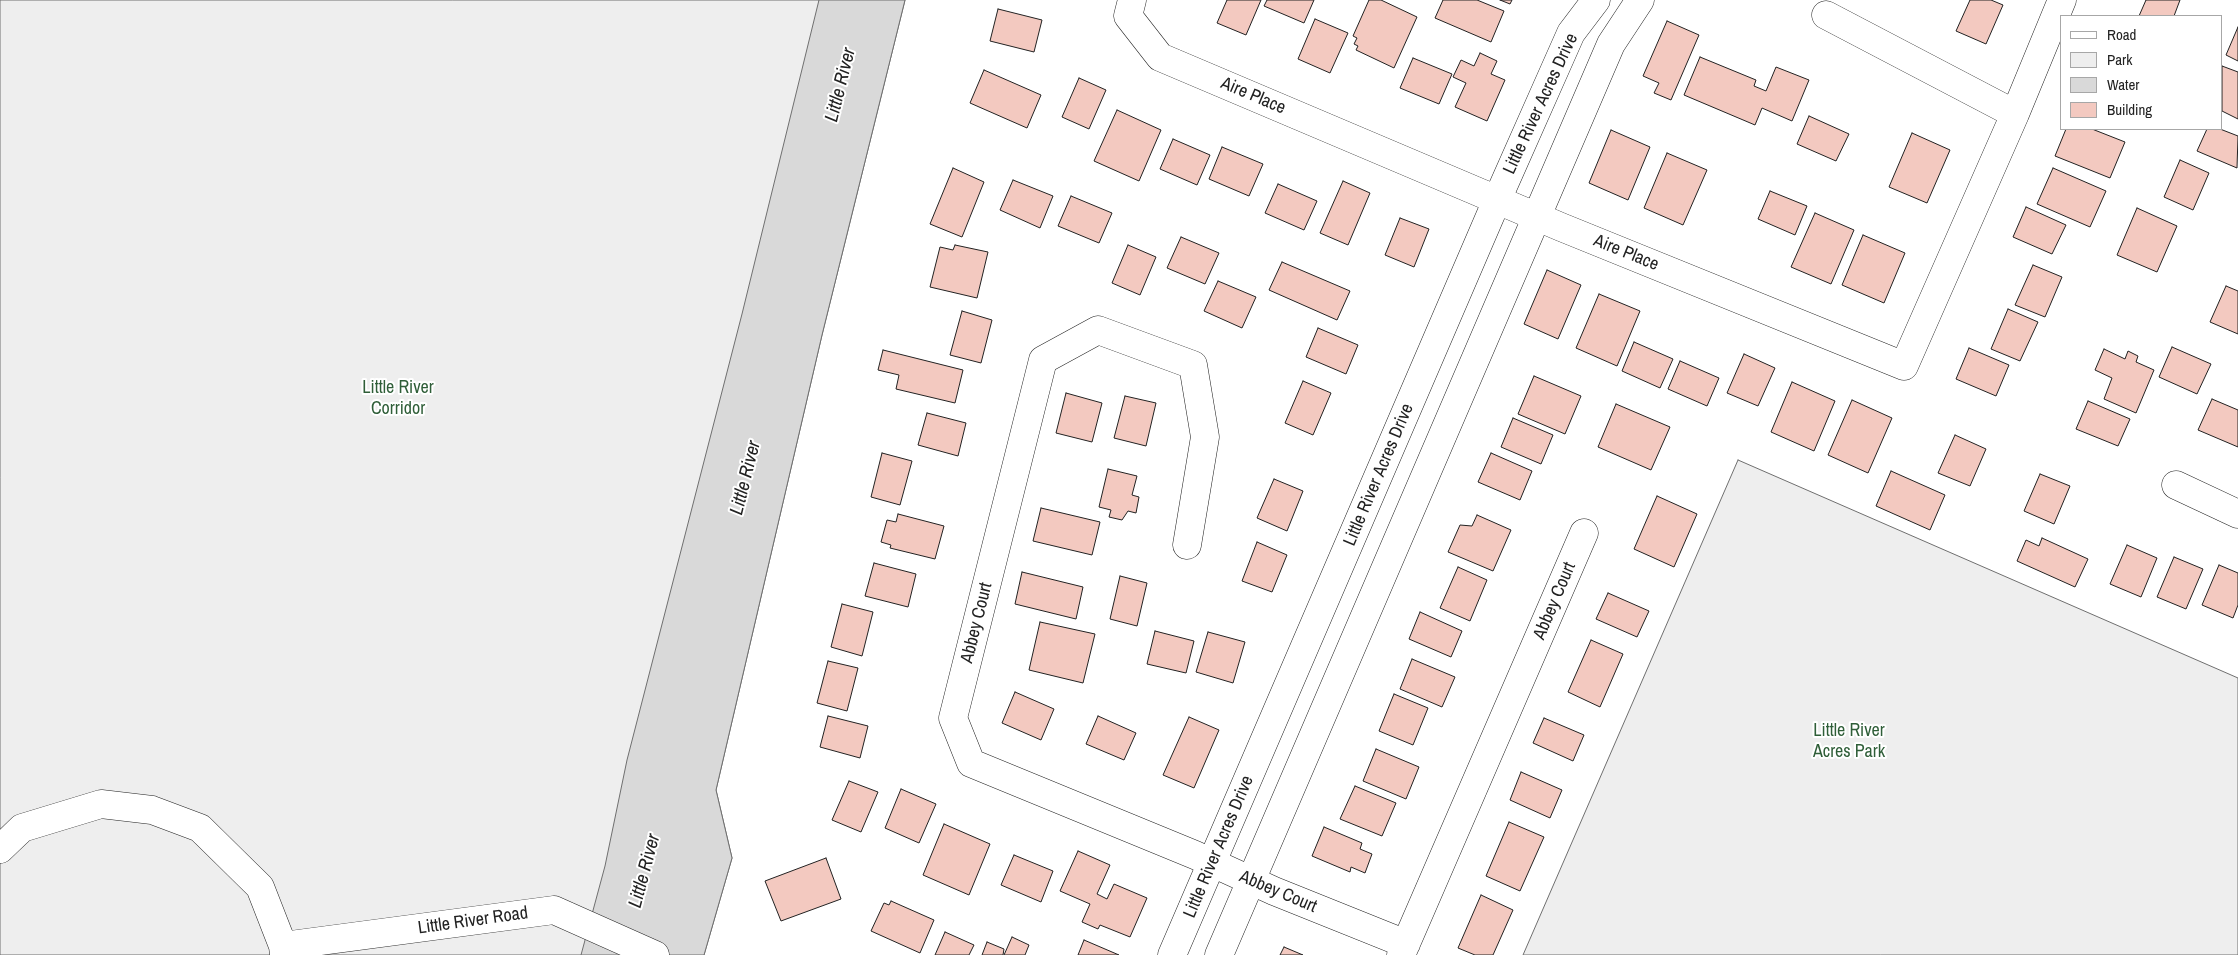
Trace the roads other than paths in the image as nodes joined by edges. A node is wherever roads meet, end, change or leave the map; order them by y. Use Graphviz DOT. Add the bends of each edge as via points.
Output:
graph roads {
  1 [pos="1132,0"];
  2 [pos="1596,0"];
  3 [pos="1640,0"];
  4 [pos="2062,0"];
  5 [pos="1826,15"];
  6 [pos="2015,114"];
  7 [pos="1497,200"];
  8 [pos="1536,217"];
  9 [pos="2176,484"];
  10 [pos="2238,514"];
  11 [pos="1584,534"];
  12 [pos="1187,545"];
  13 [pos="0,849"];
  14 [pos="1213,863"];
  15 [pos="1251,881"];
  16 [pos="284,950"];
  17 [pos="1404,950"];
  18 [pos="655,955"];
  19 [pos="1172,955"];
  20 [pos="1219,955"];
  1 -- 7 [label="street, Aire Place" via="1128,16 1160,57"];
  2 -- 7 [label="street, Little River Acres Drive" via="1571,33"];
  3 -- 8 [label="street" via="1612,44"];
  4 -- 6 [label="street, Aire Place"];
  5 -- 6 [label="street"];
  6 -- 8 [label="street, Aire Place" via="1904,366"];
  7 -- 8 [label="street, Aire Place"];
  7 -- 14 [label="street, Little River Acres Drive"];
  8 -- 15 [label="street"];
  9 -- 10 [label="street"];
  11 -- 17 [label="street, Abbey Court"];
  12 -- 14 [label="street, Abbey Court" via="1205,437 1193,364 1098,330 1043,360 953,718 971,763"];
  13 -- 16 [label="street" via="22,828 101,804 152,810 200,828 260,887"];
  14 -- 15 [label="street, Abbey Court"];
  14 -- 19 [label="street, Little River Acres Drive"];
  15 -- 17 [label="street, Abbey Court"];
  15 -- 20 [label="street"];
  16 -- 18 [label="street, Little River Road" via="554,910"];
}
